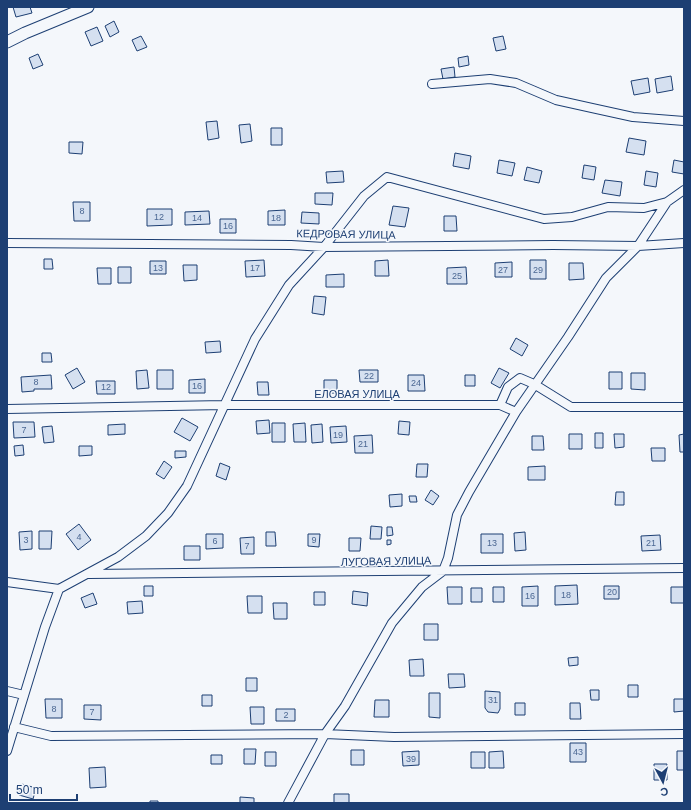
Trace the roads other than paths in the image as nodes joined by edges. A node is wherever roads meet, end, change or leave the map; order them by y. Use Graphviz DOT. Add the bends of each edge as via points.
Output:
graph roads {
  1 [pos="88,7"];
  2 [pos="7,42"];
  3 [pos="432,84"];
  4 [pos="684,121"];
  5 [pos="684,190"];
  6 [pos="667,202"];
  7 [pos="7,243"];
  8 [pos="684,244"];
  9 [pos="638,246"];
  10 [pos="324,247"];
  11 [pos="534,384"];
  12 [pos="500,404"];
  13 [pos="224,405"];
  14 [pos="684,407"];
  15 [pos="7,409"];
  16 [pos="516,412"];
  17 [pos="684,568"];
  18 [pos="443,571"];
  19 [pos="88,574"];
  20 [pos="7,582"];
  21 [pos="59,589"];
  22 [pos="7,691"];
  23 [pos="24,695"];
  24 [pos="14,727"];
  25 [pos="325,734"];
  26 [pos="684,734"];
  27 [pos="7,751"];
  28 [pos="288,803"];
  1 -- 2 [label="street"];
  3 -- 4 [label="street" via="490,79 516,83 556,100 633,117"];
  5 -- 6 [label="street"];
  6 -- 9 [label="street"];
  6 -- 10 [label="street" via="644,208 608,207 572,217 544,219 387,177 364,196"];
  7 -- 10 [label="street, КЕДРОВАЯ УЛИЦА"];
  8 -- 9 [label="street, КЕДРОВАЯ УЛИЦА"];
  9 -- 10 [label="street, КЕДРОВАЯ УЛИЦА"];
  9 -- 11 [label="street" via="606,278 548,367"];
  10 -- 13 [label="street" via="289,285 258,333"];
  11 -- 12 [label="street" via="520,378 508,387"];
  11 -- 14 [label="street" via="571,407"];
  11 -- 16 [label="street"];
  12 -- 13 [label="street, ЕЛОВАЯ УЛИЦА"];
  12 -- 16 [label="street"];
  13 -- 15 [label="street, ЕЛОВАЯ УЛИЦА"];
  13 -- 19 [label="street" via="187,486 168,514 146,536 118,557"];
  16 -- 18 [label="street" via="457,515"];
  17 -- 18 [label="street, ЛУГОВАЯ УЛИЦА"];
  18 -- 19 [label="street, ЛУГОВАЯ УЛИЦА"];
  18 -- 25 [label="street" via="422,587 392,623 345,706"];
  19 -- 21 [label="street"];
  20 -- 21 [label="street"];
  21 -- 23 [label="street"];
  22 -- 23 [label="street"];
  23 -- 24 [label="street"];
  24 -- 25 [label="street" via="51,736"];
  24 -- 27 [label="street"];
  25 -- 26 [label="street" via="394,737"];
  25 -- 28 [label="street"];
}
